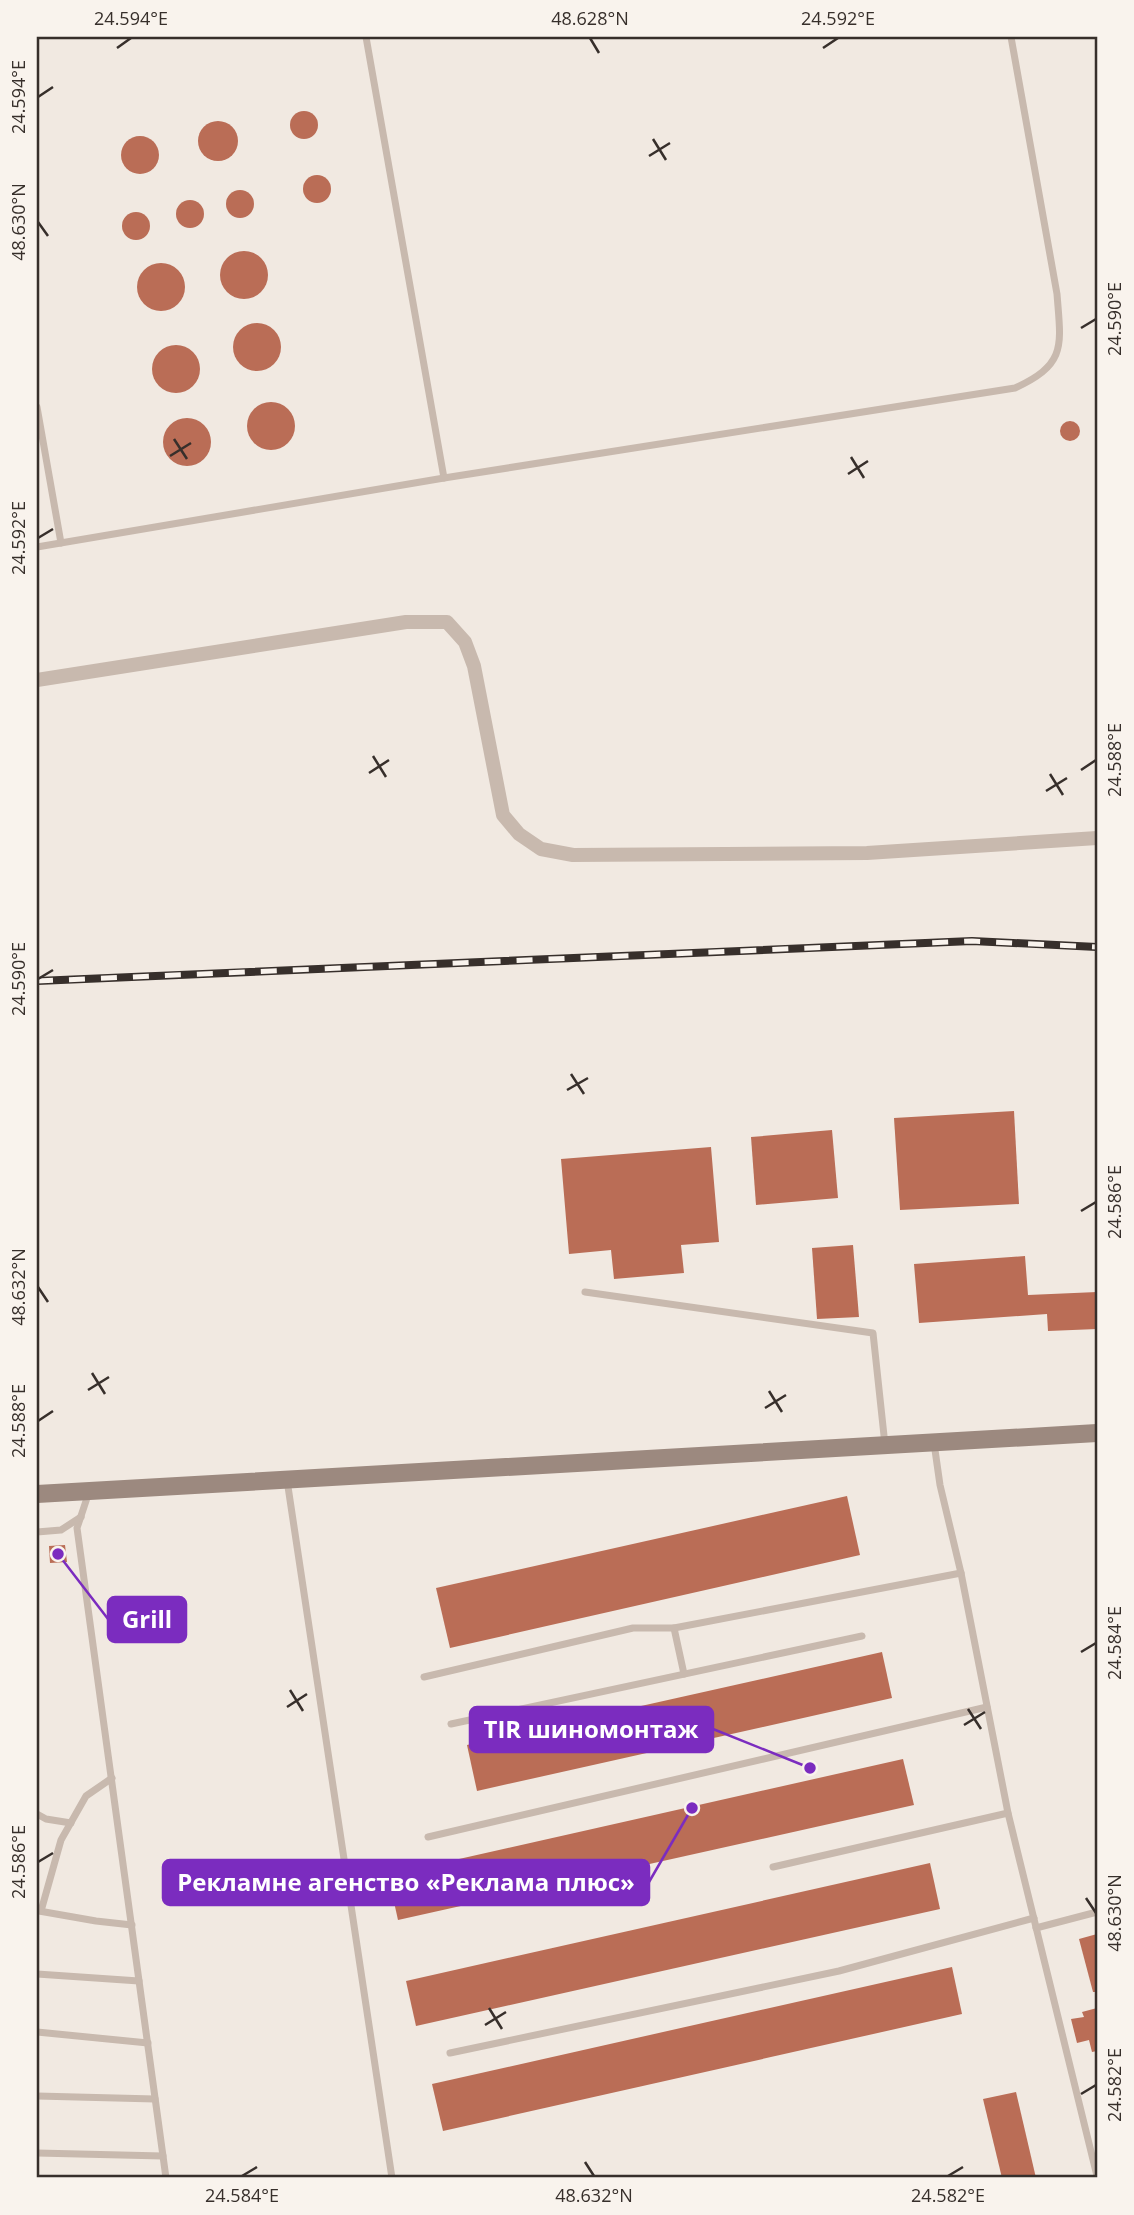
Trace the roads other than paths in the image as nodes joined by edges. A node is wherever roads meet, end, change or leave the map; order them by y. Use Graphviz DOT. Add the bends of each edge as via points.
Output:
graph roads {
  1 [pos="366,37"];
  2 [pos="1011,37"];
  3 [pos="37,407"];
  4 [pos="444,478"];
  5 [pos="61,543"];
  6 [pos="37,547"];
  7 [pos="37,680"];
  8 [pos="1097,838"];
  9 [pos="585,1292"];
  10 [pos="1097,1433"];
  11 [pos="934,1443"];
  12 [pos="886,1446"];
  13 [pos="287,1480"];
  14 [pos="89,1491"];
  15 [pos="37,1494"];
  16 [pos="81,1517"];
  17 [pos="37,1532"];
  18 [pos="961,1573"];
  19 [pos="674,1628"];
  20 [pos="862,1636"];
  21 [pos="684,1674"];
  22 [pos="424,1677"];
  23 [pos="987,1707"];
  24 [pos="451,1724"];
  25 [pos="112,1778"];
  26 [pos="1008,1812"];
  27 [pos="37,1814"];
  28 [pos="71,1823"];
  29 [pos="428,1837"];
  30 [pos="772,1867"];
  31 [pos="39,1911"];
  32 [pos="1097,1912"];
  33 [pos="1034,1918"];
  34 [pos="132,1925"];
  35 [pos="1036,1927"];
  36 [pos="37,1974"];
  37 [pos="139,1981"];
  38 [pos="37,2032"];
  39 [pos="148,2043"];
  40 [pos="450,2053"];
  41 [pos="37,2096"];
  42 [pos="155,2099"];
  43 [pos="37,2153"];
  44 [pos="163,2156"];
  45 [pos="1097,2176"];
  46 [pos="166,2178"];
  47 [pos="391,2178"];
  1 -- 4 [label="lane"];
  2 -- 4 [label="lane" via="1060,336 1056,358 1039,377 1015,388"];
  3 -- 5 [label="lane"];
  4 -- 5 [label="lane"];
  5 -- 6 [label="lane"];
  7 -- 8 [label="street" via="406,622 446,622 465,642 474,666 503,815 541,849 573,855 867,853"];
  9 -- 12 [label="lane" via="873,1333"];
  10 -- 11 [label="main road"];
  11 -- 12 [label="main road"];
  11 -- 18 [label="lane"];
  12 -- 13 [label="main road"];
  13 -- 14 [label="main road"];
  13 -- 47 [label="lane"];
  14 -- 15 [label="main road"];
  14 -- 16 [label="lane"];
  16 -- 17 [label="lane" via="61,1530"];
  16 -- 25 [label="lane" via="77,1528"];
  18 -- 19 [label="lane"];
  18 -- 23 [label="lane"];
  19 -- 21 [label="lane"];
  19 -- 22 [label="lane" via="633,1628"];
  20 -- 21 [label="lane"];
  21 -- 24 [label="lane"];
  23 -- 26 [label="lane"];
  23 -- 29 [label="lane"];
  25 -- 28 [label="lane" via="86,1796"];
  25 -- 34 [label="lane"];
  26 -- 30 [label="lane"];
  26 -- 33 [label="lane"];
  27 -- 28 [label="lane"];
  28 -- 31 [label="lane" via="61,1840"];
  31 -- 34 [label="lane"];
  32 -- 35 [label="lane"];
  33 -- 35 [label="lane"];
  33 -- 40 [label="lane" via="839,1971"];
  34 -- 37 [label="lane"];
  35 -- 45 [label="lane"];
  36 -- 37 [label="lane"];
  37 -- 39 [label="lane"];
  38 -- 39 [label="lane"];
  39 -- 42 [label="lane"];
  41 -- 42 [label="lane"];
  42 -- 44 [label="lane"];
  43 -- 44 [label="lane"];
  44 -- 46 [label="lane"];
}
